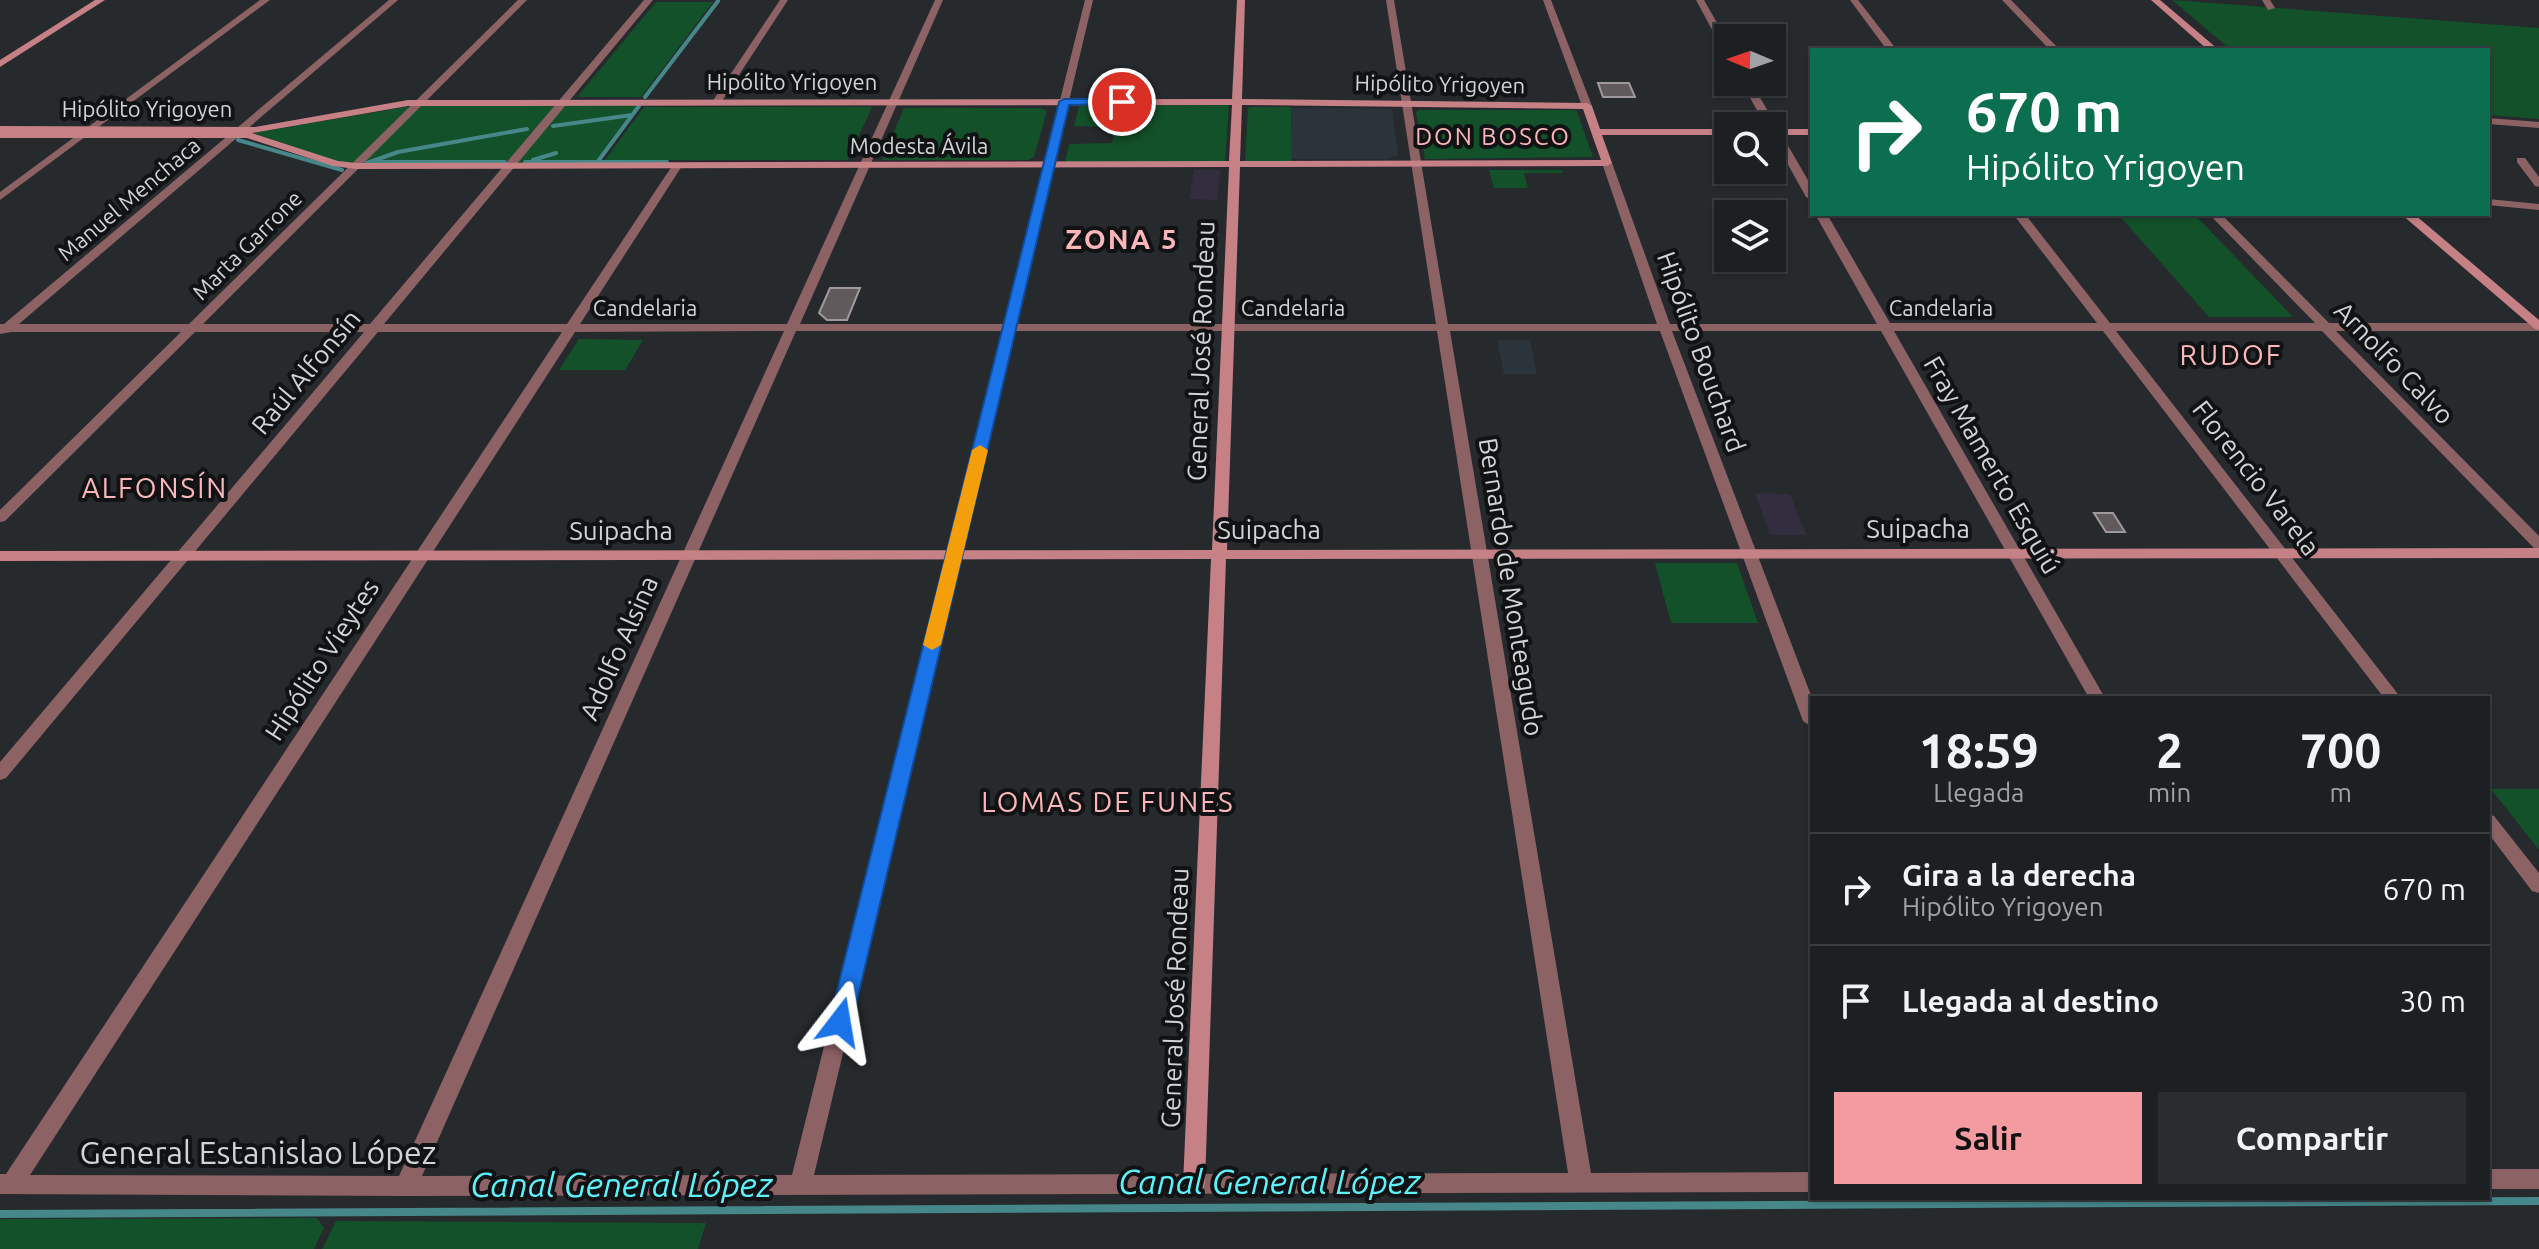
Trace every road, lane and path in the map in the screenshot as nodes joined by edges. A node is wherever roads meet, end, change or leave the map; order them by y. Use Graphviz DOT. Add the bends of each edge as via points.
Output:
graph roads {
  1 [pos="88,0"];
  2 [pos="101,0"];
  3 [pos="266,0"];
  4 [pos="394,0"];
  5 [pos="523,0"];
  6 [pos="649,0"];
  7 [pos="784,0"];
  8 [pos="939,0"];
  9 [pos="1089,0"];
  10 [pos="1241,0"];
  11 [pos="1390,0"];
  12 [pos="1547,0"];
  13 [pos="1700,0"];
  14 [pos="1854,0"];
  15 [pos="2006,0"];
  16 [pos="2155,0"];
  17 [pos="1714,25"];
  18 [pos="1890,48"];
  19 [pos="2053,48"];
  20 [pos="2212,48"];
  21 [pos="0,55"];
  22 [pos="0,64"];
  23 [pos="563,102"];
  24 [pos="717,102"];
  25 [pos="892,102"];
  26 [pos="1064,102"];
  27 [pos="1237,102"];
  28 [pos="419,103"];
  29 [pos="1407,105"];
  30 [pos="1587,106"];
  31 [pos="2490,121"];
  32 [pos="2539,125"];
  33 [pos="1786,130"];
  34 [pos="0,132"];
  35 [pos="88,132"];
  36 [pos="239,132"];
  37 [pos="1596,132"];
  38 [pos="1714,132"];
  39 [pos="1810,132"];
  40 [pos="1786,152"];
  41 [pos="2521,160"];
  42 [pos="1607,163"];
  43 [pos="1417,165"];
  44 [pos="356,166"];
  45 [pos="510,166"];
  46 [pos="677,166"];
  47 [pos="863,166"];
  48 [pos="1049,166"];
  49 [pos="1234,166"];
  50 [pos="2539,184"];
  51 [pos="1810,194"];
  52 [pos="0,197"];
  53 [pos="2490,202"];
  54 [pos="2539,207"];
  55 [pos="1822,216"];
  56 [pos="2021,216"];
  57 [pos="2217,216"];
  58 [pos="2409,216"];
  59 [pos="2326,327"];
  60 [pos="2539,327"];
  61 [pos="191,328"];
  62 [pos="374,328"];
  63 [pos="571,328"];
  64 [pos="791,328"];
  65 [pos="1009,328"];
  66 [pos="1228,328"];
  67 [pos="1443,328"];
  68 [pos="1665,328"];
  69 [pos="1886,328"];
  70 [pos="2107,328"];
  71 [pos="2,330"];
  72 [pos="0,518"];
  73 [pos="2539,545"];
  74 [pos="1479,553"];
  75 [pos="1750,553"];
  76 [pos="2014,553"];
  77 [pos="2281,553"];
  78 [pos="2539,553"];
  79 [pos="954,554"];
  80 [pos="1219,554"];
  81 [pos="183,555"];
  82 [pos="422,555"];
  83 [pos="689,555"];
  84 [pos="0,556"];
  85 [pos="2096,696"];
  86 [pos="2391,696"];
  87 [pos="1810,716"];
  88 [pos="0,774"];
  89 [pos="2490,823"];
  90 [pos="2539,886"];
  91 [pos="2490,1179"];
  92 [pos="2539,1179"];
  93 [pos="1810,1182"];
  94 [pos="1581,1183"];
  95 [pos="6,1184"];
  96 [pos="801,1184"];
  97 [pos="1194,1184"];
  98 [pos="406,1186"];
  1 -- 21 [label="street"];
  2 -- 22 [label="street"];
  3 -- 35 [label="street"];
  4 -- 36 [label="street, Manuel Menchaca"];
  5 -- 28 [label="street, Marta Garrone"];
  6 -- 23 [label="street, Raúl Alfonsín"];
  7 -- 24 [label="street"];
  8 -- 25 [label="street, Adolfo Alsina"];
  9 -- 26 [label="street"];
  10 -- 27 [label="street, General José Rondeau"];
  11 -- 29 [label="street, Bernardo de Monteagudo"];
  12 -- 30 [label="street, Hipólito Bouchard"];
  13 -- 17 [label="street"];
  14 -- 18 [label="street"];
  15 -- 19 [label="street"];
  16 -- 20 [label="street"];
  23 -- 24 [label="street, Hipólito Yrigoyen"];
  23 -- 28 [label="street, Hipólito Yrigoyen"];
  23 -- 45 [label="street, Raúl Alfonsín"];
  24 -- 25 [label="street, Hipólito Yrigoyen"];
  25 -- 26 [label="street, Hipólito Yrigoyen"];
  25 -- 47 [label="street, Adolfo Alsina"];
  26 -- 27 [label="street, Hipólito Yrigoyen"];
  26 -- 48 [label="street"];
  27 -- 29 [label="street, Hipólito Yrigoyen"];
  27 -- 49 [label="street, General José Rondeau"];
  28 -- 36 [label="street, Hipólito Yrigoyen"];
  28 -- 44 [label="street, Marta Garrone"];
  29 -- 30 [label="street, Hipólito Yrigoyen"];
  29 -- 43 [label="street, Bernardo de Monteagudo"];
  30 -- 37 [label="street, Hipólito Bouchard"];
  31 -- 32 [label="street"];
  33 -- 39 [label="street"];
  34 -- 35 [label="street, Hipólito Yrigoyen"];
  35 -- 36 [label="street, Hipólito Yrigoyen"];
  35 -- 52 [label="street"];
  36 -- 44 [label="street, Modesta Ávila"];
  36 -- 71 [label="street, Manuel Menchaca"];
  37 -- 38 [label="street"];
  37 -- 42 [label="street, Hipólito Bouchard"];
  40 -- 51 [label="street"];
  41 -- 50 [label="street"];
  42 -- 43 [label="street, Modesta Ávila"];
  42 -- 68 [label="street, Hipólito Bouchard"];
  43 -- 49 [label="street, Modesta Ávila"];
  43 -- 67 [label="street, Bernardo de Monteagudo"];
  44 -- 45 [label="street, Modesta Ávila"];
  44 -- 61 [label="street, Marta Garrone"];
  45 -- 46 [label="street, Modesta Ávila"];
  45 -- 62 [label="street, Raúl Alfonsín"];
  46 -- 47 [label="street, Modesta Ávila"];
  46 -- 63 [label="street, Hipólito Vieytes"];
  47 -- 48 [label="street, Modesta Ávila"];
  47 -- 64 [label="street, Adolfo Alsina"];
  48 -- 49 [label="street, Modesta Ávila"];
  48 -- 65 [label="street"];
  49 -- 66 [label="street, General José Rondeau"];
  53 -- 54 [label="street"];
  55 -- 69 [label="street, Fray Mamerto Esquiú"];
  56 -- 70 [label="street, Florencio Varela"];
  57 -- 59 [label="street, Arnolfo Calvo"];
  58 -- 60 [label="street"];
  59 -- 60 [label="street, Candelaria"];
  59 -- 70 [label="street, Candelaria"];
  59 -- 73 [label="street, Arnolfo Calvo"];
  61 -- 62 [label="street, Candelaria"];
  61 -- 71 [label="street, Candelaria"];
  61 -- 72 [label="street, Marta Garrone"];
  62 -- 63 [label="street, Candelaria"];
  62 -- 81 [label="street, Raúl Alfonsín"];
  63 -- 64 [label="street, Candelaria"];
  63 -- 82 [label="street, Hipólito Vieytes"];
  64 -- 65 [label="street, Candelaria"];
  64 -- 83 [label="street, Adolfo Alsina"];
  65 -- 66 [label="street, Candelaria"];
  65 -- 79 [label="street"];
  66 -- 67 [label="street, Candelaria"];
  66 -- 80 [label="street, General José Rondeau"];
  67 -- 68 [label="street, Candelaria"];
  67 -- 74 [label="street, Bernardo de Monteagudo"];
  68 -- 69 [label="street, Candelaria"];
  68 -- 75 [label="street, Hipólito Bouchard"];
  69 -- 70 [label="street, Candelaria"];
  69 -- 76 [label="street, Fray Mamerto Esquiú"];
  70 -- 77 [label="street, Florencio Varela"];
  74 -- 75 [label="street, Suipacha"];
  74 -- 80 [label="street, Suipacha"];
  74 -- 94 [label="street, Bernardo de Monteagudo"];
  75 -- 76 [label="street, Suipacha"];
  75 -- 87 [label="street, Hipólito Bouchard"];
  76 -- 77 [label="street, Suipacha"];
  76 -- 85 [label="street, Fray Mamerto Esquiú"];
  77 -- 78 [label="street, Suipacha"];
  77 -- 86 [label="street, Florencio Varela"];
  79 -- 80 [label="street, Suipacha"];
  79 -- 83 [label="street, Suipacha"];
  79 -- 96 [label="street"];
  80 -- 97 [label="street, General José Rondeau"];
  81 -- 82 [label="street, Suipacha"];
  81 -- 84 [label="street, Suipacha"];
  81 -- 88 [label="street, Raúl Alfonsín"];
  82 -- 83 [label="street, Suipacha"];
  82 -- 95 [label="street, Hipólito Vieytes"];
  83 -- 98 [label="street, Adolfo Alsina"];
  89 -- 90 [label="street"];
  91 -- 92 [label="street"];
  93 -- 94 [label="street, General Estanislao López"];
  94 -- 97 [label="street, General Estanislao López"];
  95 -- 98 [label="street, General Estanislao López"];
  96 -- 97 [label="street, General Estanislao López"];
  96 -- 98 [label="street, General Estanislao López"];
}
